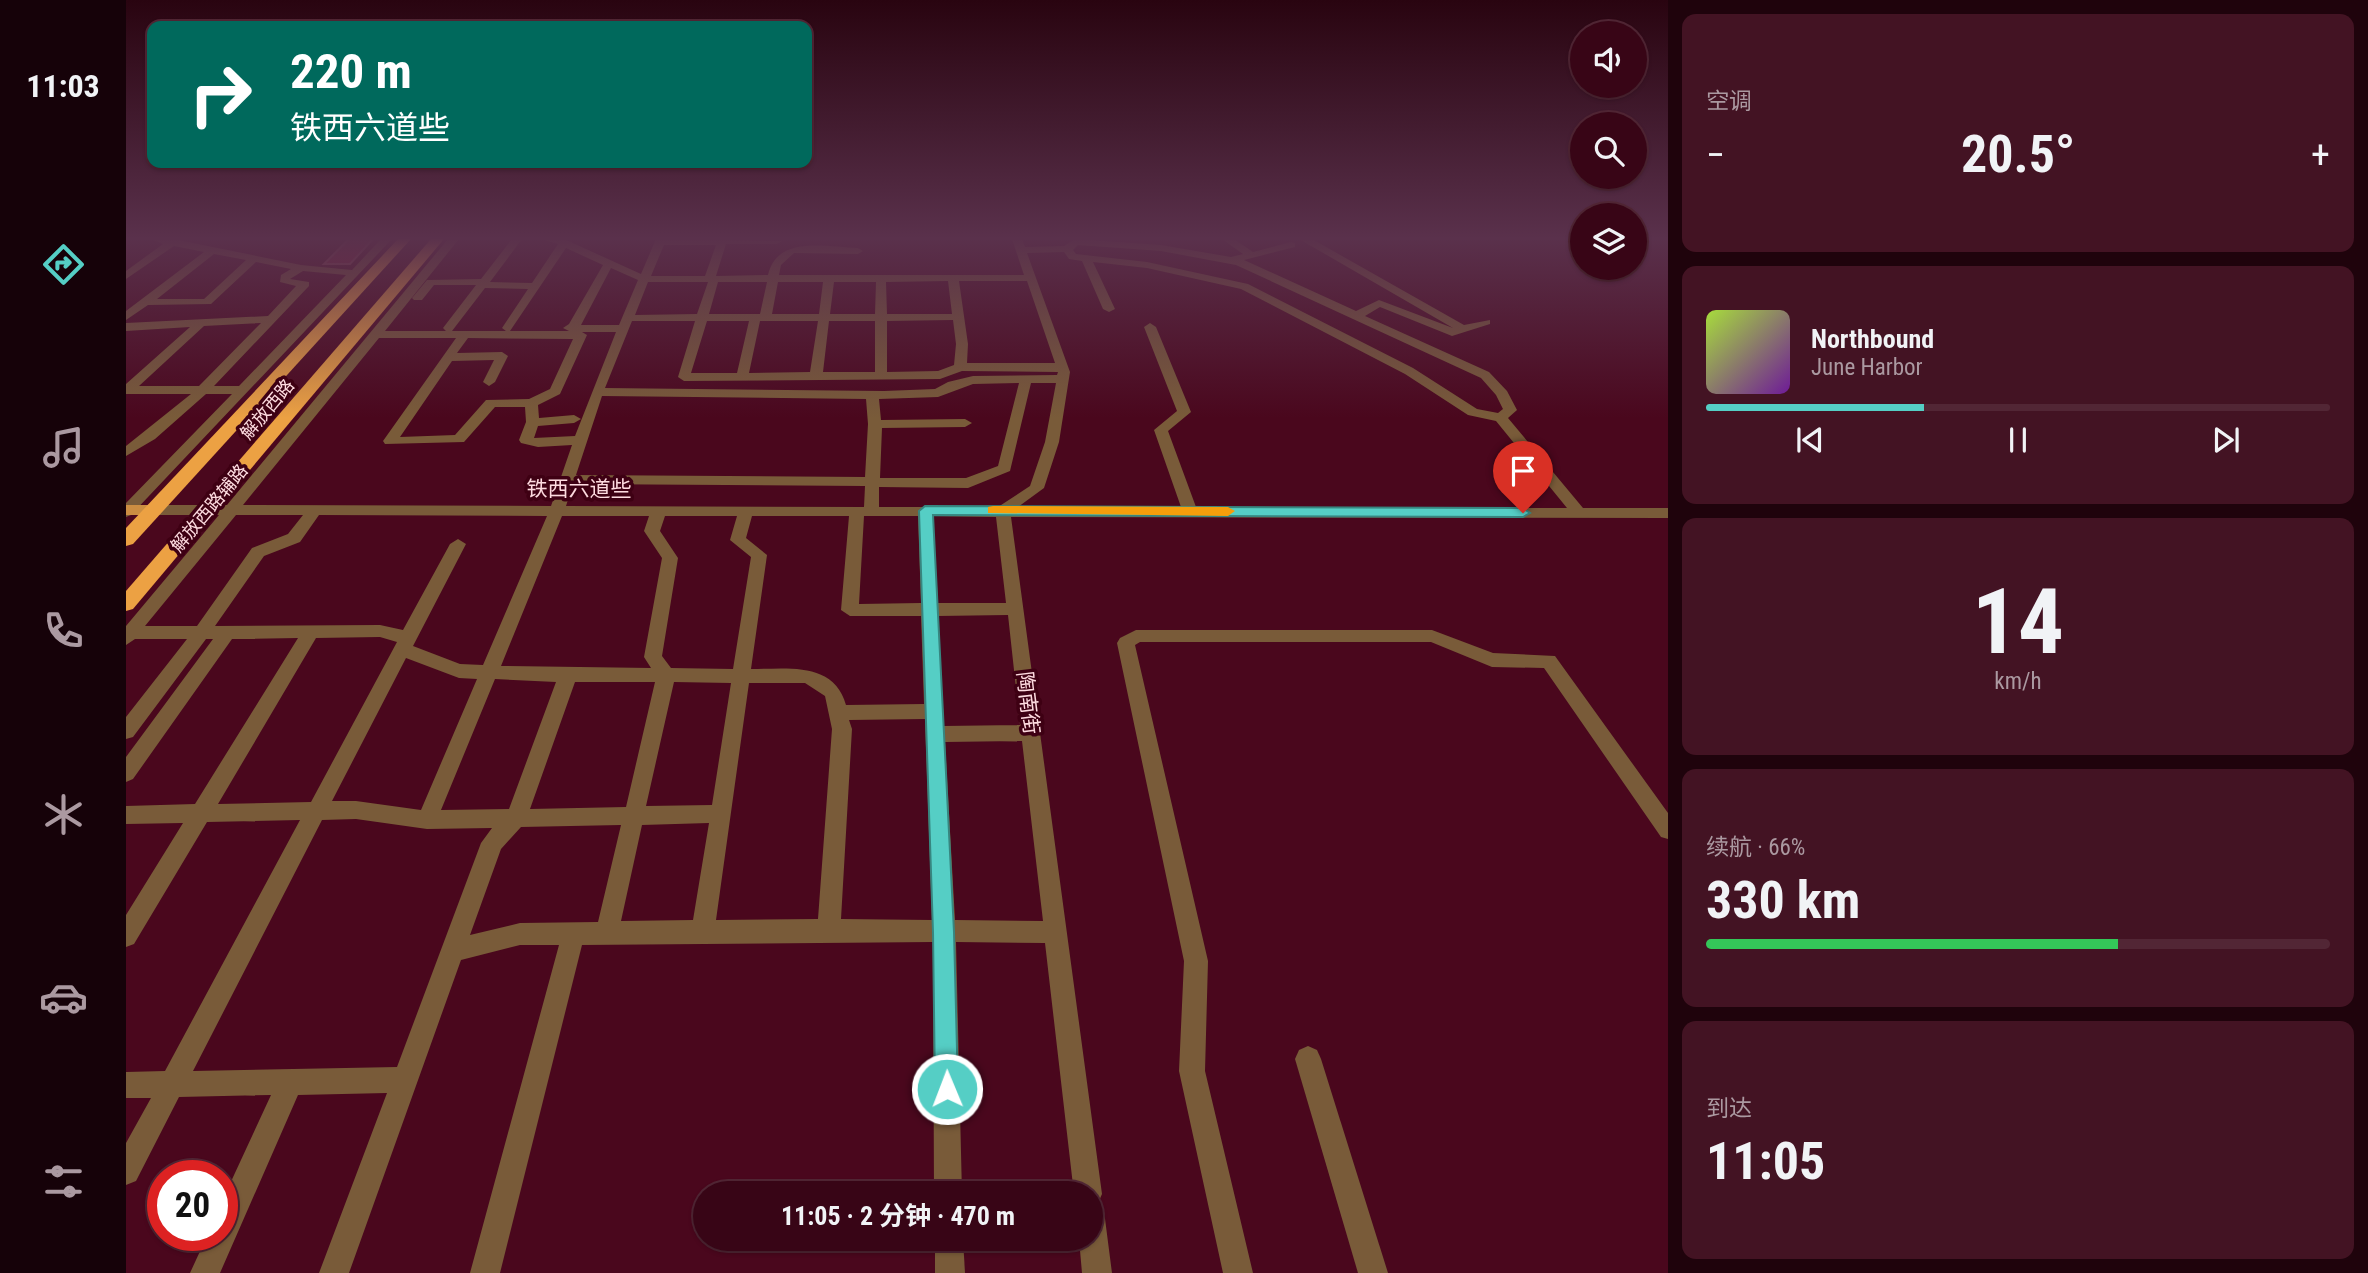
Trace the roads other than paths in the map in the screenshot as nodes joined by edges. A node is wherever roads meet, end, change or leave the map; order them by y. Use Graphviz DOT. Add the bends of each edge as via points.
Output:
graph roads {
  1 [pos="150,298"];
  2 [pos="210,298"];
  3 [pos="290,298"];
  4 [pos="331,298"];
  5 [pos="350,298"];
  6 [pos="387,298"];
  7 [pos="405,298"];
  8 [pos="418,298"];
  9 [pos="472,298"];
  10 [pos="528,298"];
  11 [pos="589,298"];
  12 [pos="637,298"];
  13 [pos="706,298"];
  14 [pos="766,298"];
  15 [pos="829,298"];
  16 [pos="882,298"];
  17 [pos="955,298"];
  18 [pos="1038,298"];
  19 [pos="1104,298"];
  20 [pos="1268,298"];
  21 [pos="1320,298"];
  22 [pos="1409,298"];
  23 [pos="145,302"];
  24 [pos="1109,309"];
  25 [pos="1357,315"];
  26 [pos="126,317"];
  27 [pos="824,317"];
  28 [pos="882,317"];
  29 [pos="957,317"];
  30 [pos="700,318"];
  31 [pos="760,318"];
  32 [pos="269,319"];
  33 [pos="202,322"];
  34 [pos="1486,322"];
  35 [pos="626,323"];
  36 [pos="126,327"];
  37 [pos="140,327"];
  38 [pos="1150,327"];
  39 [pos="449,328"];
  40 [pos="508,328"];
  41 [pos="573,328"];
  42 [pos="1463,329"];
  43 [pos="376,334"];
  44 [pos="464,335"];
  45 [pos="126,339"];
  46 [pos="448,357"];
  47 [pos="960,366"];
  48 [pos="1063,373"];
  49 [pos="816,376"];
  50 [pos="881,376"];
  51 [pos="742,377"];
  52 [pos="1027,379"];
  53 [pos="489,382"];
  54 [pos="127,390"];
  55 [pos="201,390"];
  56 [pos="243,390"];
  57 [pos="597,392"];
  58 [pos="872,395"];
  59 [pos="531,403"];
  60 [pos="1501,418"];
  61 [pos="574,419"];
  62 [pos="533,422"];
  63 [pos="965,423"];
  64 [pos="875,424"];
  65 [pos="580,440"];
  66 [pos="126,452"];
  67 [pos="567,479"];
  68 [pos="873,482"];
  69 [pos="208,509"];
  70 [pos="233,509"];
  71 [pos="316,509"];
  72 [pos="127,510"];
  73 [pos="154,510"];
  74 [pos="557,510"];
  75 [pos="659,510"];
  76 [pos="746,510"];
  77 [pos="864,510"];
  78 [pos="1003,510"];
  79 [pos="925,511"];
  80 [pos="1190,511"];
  81 [pos="1579,513"];
  82 [pos="1668,513"];
  83 [pos="126,540"];
  84 [pos="458,544"];
  85 [pos="126,604"];
  86 [pos="1015,609"];
  87 [pos="930,611"];
  88 [pos="202,632"];
  89 [pos="227,632"];
  90 [pos="312,632"];
  91 [pos="128,635"];
  92 [pos="405,644"];
  93 [pos="489,672"];
  94 [pos="568,675"];
  95 [pos="666,676"];
  96 [pos="741,676"];
  97 [pos="934,711"];
  98 [pos="838,713"];
  99 [pos="126,731"];
  100 [pos="1031,733"];
  101 [pos="935,734"];
  102 [pos="126,773"];
  103 [pos="316,811"];
  104 [pos="202,814"];
  105 [pos="720,814"];
  106 [pos="126,815"];
  107 [pos="633,816"];
  108 [pos="516,818"];
  109 [pos="427,820"];
  110 [pos="1668,830"];
  111 [pos="830,930"];
  112 [pos="703,932"];
  113 [pos="944,932"];
  114 [pos="1056,932"];
  115 [pos="607,933"];
  116 [pos="573,934"];
  117 [pos="126,936"];
  118 [pos="452,951"];
  119 [pos="1308,1059"];
  120 [pos="404,1080"];
  121 [pos="290,1082"];
  122 [pos="172,1084"];
  123 [pos="126,1085"];
  124 [pos="126,1171"];
  125 [pos="948,1181"];
  126 [pos="1086,1181"];
  127 [pos="238,1199"];
  128 [pos="215,1251"];
  129 [pos="949,1251"];
  130 [pos="1095,1251"];
  131 [pos="205,1273"];
  132 [pos="334,1273"];
  133 [pos="485,1273"];
  134 [pos="950,1273"];
  135 [pos="1097,1273"];
  136 [pos="1238,1273"];
  137 [pos="1373,1273"];
  1 -- 23 [label="street"];
  2 -- 23 [label="street"];
  3 -- 32 [label="street"];
  4 -- 56 [label="street"];
  5 -- 73 [label="highway, 解放西路"];
  6 -- 69 [label="highway, 解放西路"];
  7 -- 43 [label="street, 解放西路辅路"];
  8 -- 39 [label="street" via="394,328"];
  9 -- 39 [label="street"];
  10 -- 40 [label="street"];
  11 -- 41 [label="street"];
  12 -- 35 [label="street"];
  13 -- 30 [label="street"];
  14 -- 31 [label="street"];
  15 -- 27 [label="street"];
  16 -- 28 [label="street"];
  17 -- 29 [label="street"];
  18 -- 48 [label="street"];
  19 -- 24 [label="street"];
  20 -- 60 [label="street" via="1409,371 1473,412"];
  21 -- 25 [label="street"];
  22 -- 42 [label="street"];
  23 -- 26 [label="street"];
  25 -- 42 [label="street" via="1379,303 1452,332"];
  25 -- 60 [label="street" via="1485,375 1510,410"];
  27 -- 28 [label="street"];
  27 -- 31 [label="street"];
  27 -- 49 [label="street"];
  28 -- 29 [label="street"];
  28 -- 50 [label="street"];
  29 -- 47 [label="street"];
  30 -- 31 [label="street"];
  30 -- 35 [label="street"];
  30 -- 51 [label="street" via="684,377"];
  31 -- 51 [label="street"];
  32 -- 33 [label="street"];
  32 -- 55 [label="street"];
  33 -- 37 [label="street"];
  33 -- 54 [label="street"];
  34 -- 42 [label="street"];
  35 -- 41 [label="street"];
  35 -- 57 [label="street"];
  36 -- 37 [label="street"];
  37 -- 45 [label="street"];
  38 -- 80 [label="street" via="1185,411 1161,430"];
  39 -- 40 [label="street"];
  40 -- 41 [label="street"];
  43 -- 44 [label="street"];
  43 -- 70 [label="street, 解放西路辅路"];
  44 -- 46 [label="street"];
  44 -- 59 [label="street" via="581,335 555,391"];
  46 -- 53 [label="street" via="502,356"];
  46 -- 59 [label="street" via="390,441 459,439 491,403"];
  47 -- 48 [label="street"];
  47 -- 50 [label="street" via="940,375"];
  48 -- 52 [label="street"];
  48 -- 78 [label="street" via="1052,442 1037,488"];
  49 -- 50 [label="street"];
  49 -- 51 [label="street"];
  52 -- 58 [label="street" via="973,380 937,393"];
  52 -- 68 [label="street" via="1005,468 968,483"];
  54 -- 55 [label="street"];
  55 -- 56 [label="street"];
  55 -- 66 [label="street"];
  56 -- 72 [label="street"];
  57 -- 58 [label="street"];
  57 -- 65 [label="street"];
  58 -- 64 [label="street"];
  59 -- 62 [label="street"];
  60 -- 81 [label="street"];
  61 -- 62 [label="street"];
  62 -- 65 [label="street" via="526,440"];
  63 -- 64 [label="street"];
  64 -- 68 [label="street"];
  65 -- 67 [label="street"];
  67 -- 68 [label="street"];
  67 -- 74 [label="street"];
  68 -- 77 [label="street"];
  69 -- 70 [label="street, 铁西六道些"];
  69 -- 73 [label="street, 铁西六道些"];
  69 -- 85 [label="highway, 解放西路"];
  70 -- 71 [label="street, 铁西六道些"];
  70 -- 91 [label="street, 解放西路辅路"];
  71 -- 74 [label="street, 铁西六道些"];
  71 -- 88 [label="street" via="295,538 258,552"];
  72 -- 73 [label="main road"];
  73 -- 83 [label="highway, 解放西路"];
  74 -- 75 [label="street, 铁西六道些"];
  74 -- 93 [label="street"];
  75 -- 76 [label="street, 铁西六道些"];
  75 -- 95 [label="street" via="652,531 670,558 653,657"];
  76 -- 77 [label="street, 铁西六道些"];
  76 -- 96 [label="street" via="738,540 760,555"];
  77 -- 79 [label="street, 铁西六道些"];
  77 -- 87 [label="street" via="850,610"];
  78 -- 79 [label="street, 铁西六道些"];
  78 -- 80 [label="street, 铁西六道些"];
  78 -- 86 [label="street, 陶南街"];
  79 -- 87 [label="street"];
  80 -- 81 [label="street, 铁西六道些"];
  81 -- 82 [label="street, 铁西六道些"];
  84 -- 92 [label="street"];
  86 -- 87 [label="street"];
  86 -- 100 [label="street, 陶南街"];
  87 -- 97 [label="street"];
  88 -- 89 [label="street"];
  88 -- 91 [label="street"];
  88 -- 99 [label="street"];
  89 -- 90 [label="street"];
  89 -- 102 [label="street"];
  90 -- 92 [label="street" via="380,631"];
  90 -- 104 [label="street"];
  92 -- 93 [label="street" via="459,671"];
  92 -- 103 [label="street"];
  93 -- 94 [label="street"];
  93 -- 109 [label="street"];
  94 -- 95 [label="street"];
  94 -- 108 [label="street"];
  95 -- 96 [label="street"];
  95 -- 107 [label="street"];
  96 -- 98 [label="street" via="808,676 833,692"];
  96 -- 105 [label="street"];
  97 -- 98 [label="street"];
  97 -- 101 [label="street"];
  98 -- 111 [label="street" via="842,729"];
  100 -- 101 [label="street"];
  100 -- 114 [label="street, 陶南街"];
  101 -- 113 [label="street"];
  103 -- 104 [label="street"];
  103 -- 109 [label="street" via="356,810"];
  103 -- 122 [label="street"];
  104 -- 106 [label="street"];
  104 -- 117 [label="street"];
  105 -- 107 [label="street"];
  105 -- 112 [label="street"];
  107 -- 108 [label="street"];
  107 -- 115 [label="street"];
  108 -- 109 [label="street"];
  108 -- 118 [label="street" via="492,843"];
  110 -- 136 [label="street" via="1549,661 1492,660 1432,636 1136,636 1125,643 1196,961 1192,1071"];
  111 -- 112 [label="street"];
  111 -- 113 [label="street"];
  112 -- 115 [label="street"];
  113 -- 114 [label="street"];
  113 -- 125 [label="street"];
  114 -- 126 [label="street, 陶南街"];
  115 -- 116 [label="street"];
  116 -- 118 [label="street" via="520,934"];
  116 -- 133 [label="street"];
  118 -- 120 [label="street"];
  119 -- 137 [label="street"];
  120 -- 121 [label="street"];
  120 -- 132 [label="street"];
  121 -- 122 [label="street"];
  121 -- 127 [label="street"];
  122 -- 123 [label="street"];
  122 -- 124 [label="street"];
  128 -- 131 [label="street"];
  129 -- 134 [label="street"];
  130 -- 135 [label="street"];
}
